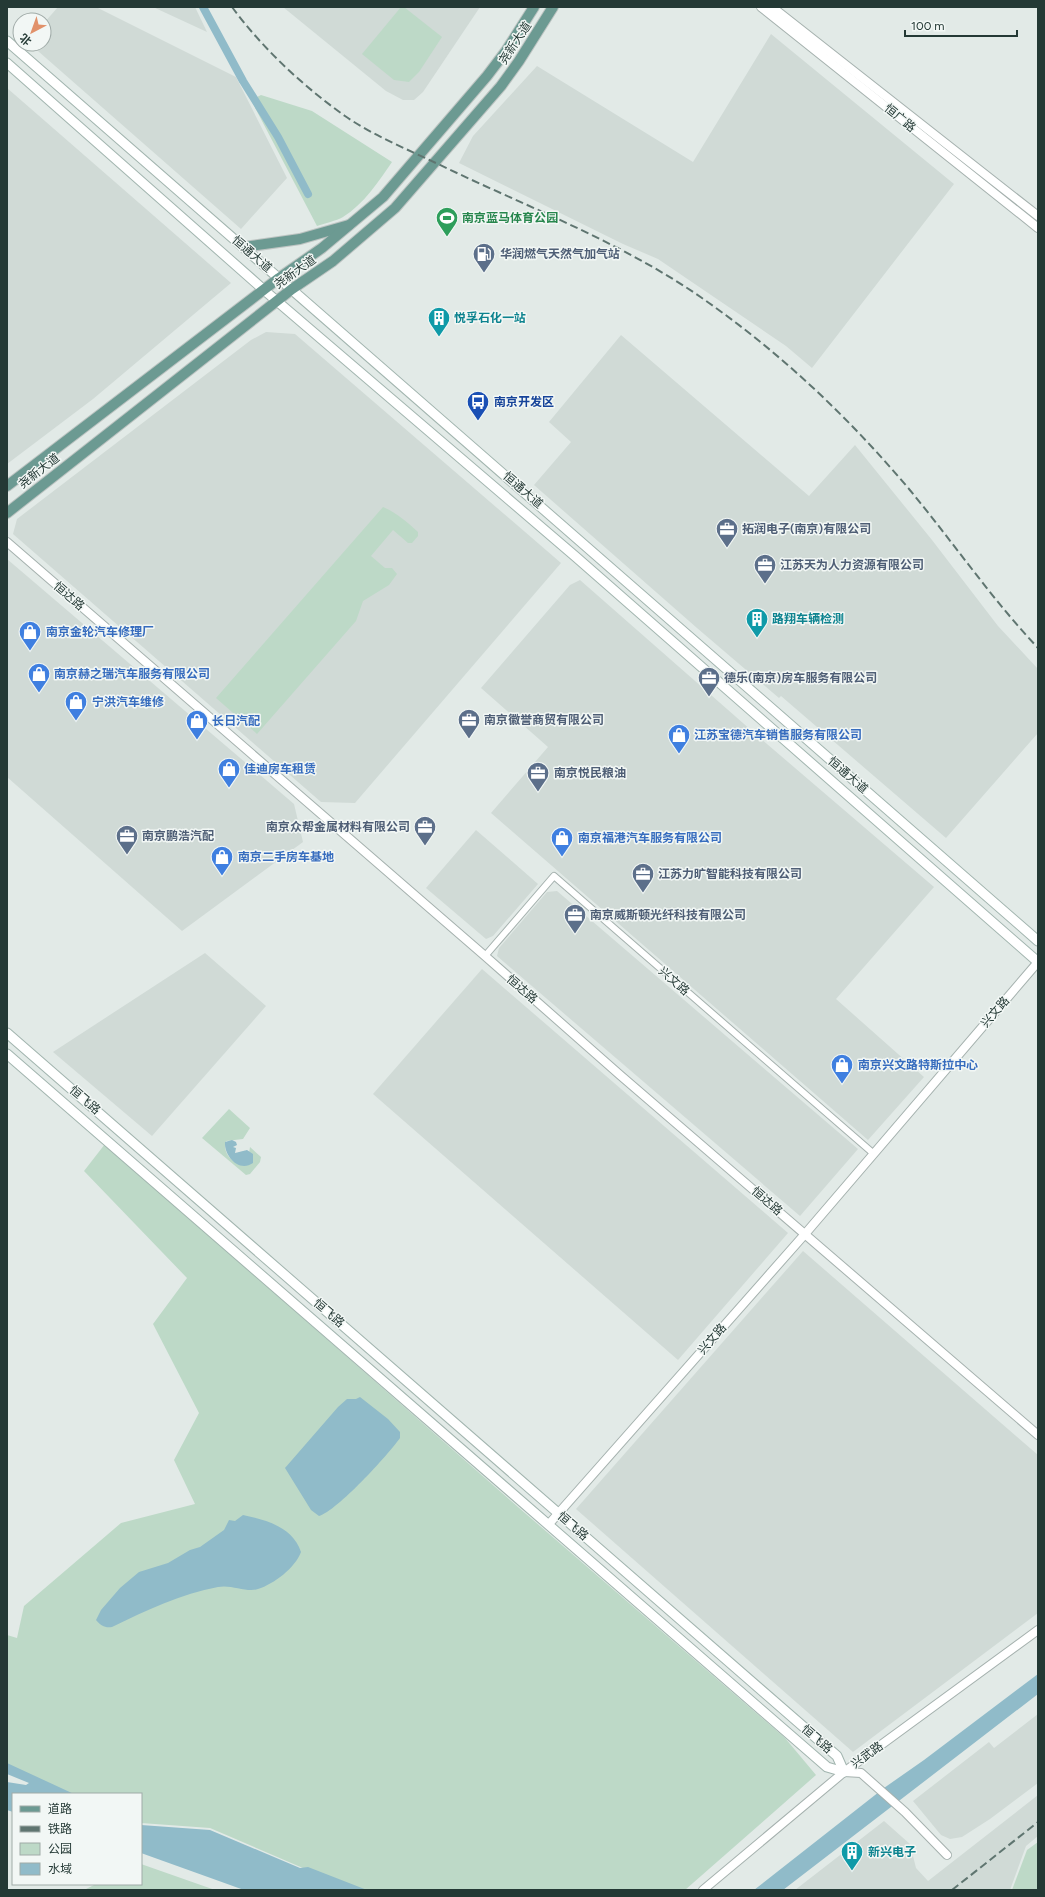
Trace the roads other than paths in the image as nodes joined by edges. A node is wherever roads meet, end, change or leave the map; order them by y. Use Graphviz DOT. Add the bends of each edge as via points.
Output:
graph roads {
  1 [pos="534,7"];
  2 [pos="554,7"];
  3 [pos="761,7"];
  4 [pos="772,7"];
  5 [pos="7,41"];
  6 [pos="7,62"];
  7 [pos="1038,216"];
  8 [pos="352,224"];
  9 [pos="1038,228"];
  10 [pos="244,246"];
  11 [pos="279,278"];
  12 [pos="292,289"];
  13 [pos="264,290"];
  14 [pos="277,301"];
  15 [pos="7,486"];
  16 [pos="7,513"];
  17 [pos="7,542"];
  18 [pos="1038,941"];
  19 [pos="485,956"];
  20 [pos="1038,962"];
  21 [pos="7,1033"];
  22 [pos="7,1054"];
  23 [pos="874,1154"];
  24 [pos="805,1234"];
  25 [pos="1038,1435"];
  26 [pos="559,1513"];
  27 [pos="549,1524"];
  28 [pos="1038,1630"];
  29 [pos="844,1772"];
  30 [pos="947,1855"];
  31 [pos="703,1890"];
  1 -- 8 [label="main road, 尧新大道" via="506,51 464,104 383,197"];
  2 -- 12 [label="main road, 尧新大道" via="501,86 395,208 333,261"];
  3 -- 9 [label="street, 恒广路"];
  4 -- 7 [label="street, 恒广路"];
  5 -- 10 [label="main road, 恒通大道"];
  6 -- 13 [label="main road, 恒通大道"];
  8 -- 10 [label="main road" via="300,239"];
  8 -- 11 [label="main road, 尧新大道"];
  10 -- 11 [label="main road, 恒通大道"];
  11 -- 12 [label="main road, 恒通大道"];
  11 -- 13 [label="main road, 尧新大道"];
  12 -- 14 [label="main road, 尧新大道"];
  12 -- 18 [label="main road, 恒通大道"];
  13 -- 14 [label="main road, 恒通大道"];
  13 -- 15 [label="main road, 尧新大道"];
  14 -- 16 [label="main road, 尧新大道"];
  14 -- 20 [label="main road, 恒通大道" via="582,562"];
  17 -- 19 [label="street, 恒达路"];
  19 -- 23 [label="street, 兴文路" via="554,876"];
  19 -- 24 [label="street, 恒达路"];
  20 -- 23 [label="street, 兴文路"];
  21 -- 26 [label="main road, 恒飞路"];
  22 -- 27 [label="main road, 恒飞路"];
  23 -- 24 [label="street, 兴文路"];
  24 -- 25 [label="street, 恒达路"];
  24 -- 26 [label="street, 兴文路"];
  26 -- 27 [label="street, 兴文路"];
  26 -- 29 [label="main road, 恒飞路" via="837,1756"];
  27 -- 29 [label="main road, 恒飞路" via="827,1767"];
  28 -- 29 [label="street, 兴武路"];
  29 -- 30 [label="street" via="861,1773 905,1812"];
  29 -- 31 [label="street, 兴武路"];
}
